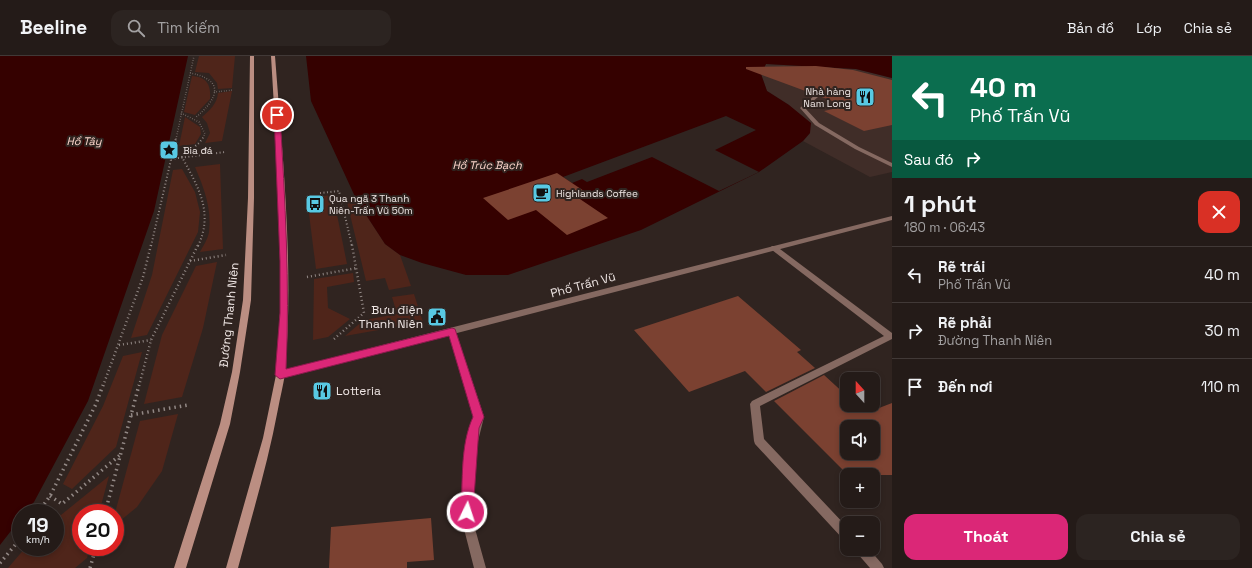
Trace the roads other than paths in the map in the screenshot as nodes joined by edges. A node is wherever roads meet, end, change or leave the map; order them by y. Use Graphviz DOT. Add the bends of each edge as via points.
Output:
graph roads {
  1 [pos="252,56"];
  2 [pos="273,56"];
  3 [pos="816,97"];
  4 [pos="892,165"];
  5 [pos="892,218"];
  6 [pos="774,248"];
  7 [pos="452,332"];
  8 [pos="891,336"];
  9 [pos="280,375"];
  10 [pos="840,528"];
  11 [pos="867,556"];
  12 [pos="180,568"];
  13 [pos="232,568"];
  14 [pos="480,568"];
  15 [pos="878,568"];
  1 -- 12 [label="main road, Đường Thanh Niên" via="250,230 245,315 225,424"];
  2 -- 9 [label="main road" via="284,261"];
  3 -- 4 [label="street" via="802,108 817,124"];
  5 -- 6 [label="street, Phố Trấn Vũ"];
  6 -- 7 [label="street, Phố Trấn Vũ"];
  6 -- 8 [label="street"];
  7 -- 9 [label="street, Phố Trấn Vũ"];
  7 -- 14 [label="street" via="479,417 474,428 471,448 467,512"];
  8 -- 10 [label="street" via="755,404 759,441"];
  9 -- 13 [label="main road" via="268,438"];
  11 -- 15 [label="street"];
}
